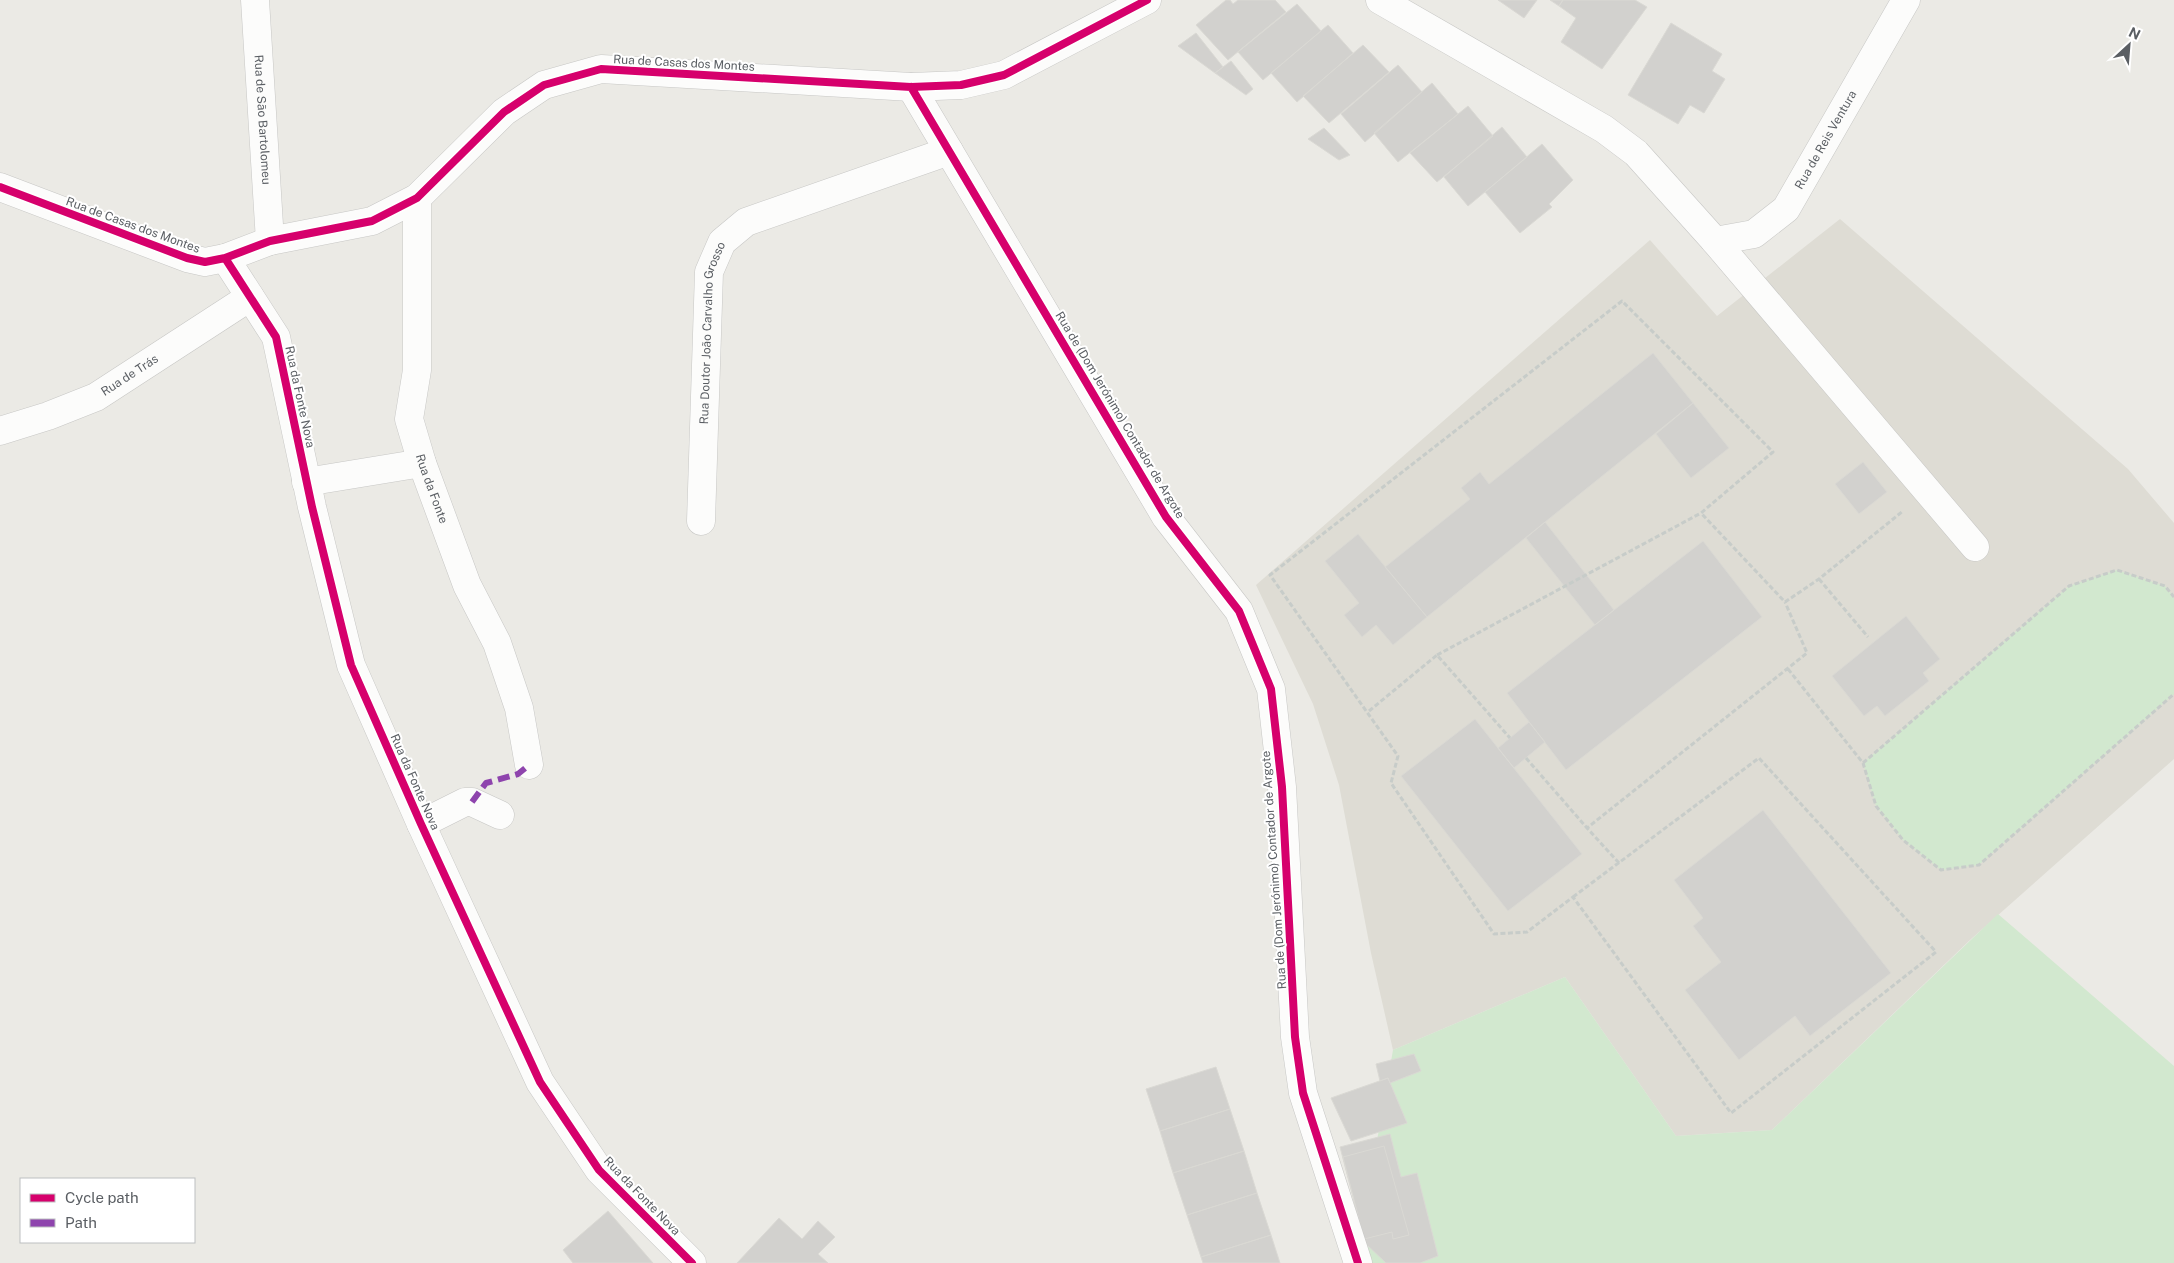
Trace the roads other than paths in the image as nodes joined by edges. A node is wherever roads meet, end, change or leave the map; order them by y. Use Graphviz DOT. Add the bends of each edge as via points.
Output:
graph roads {
  1 [pos="254,0"];
  2 [pos="1146,0"];
  3 [pos="1380,0"];
  4 [pos="1906,0"];
  5 [pos="911,87"];
  6 [pos="949,151"];
  7 [pos="0,187"];
  8 [pos="417,198"];
  9 [pos="270,241"];
  10 [pos="1715,241"];
  11 [pos="225,258"];
  12 [pos="250,297"];
  13 [pos="0,431"];
  14 [pos="422,463"];
  15 [pos="306,482"];
  16 [pos="702,521"];
  17 [pos="1975,547"];
  18 [pos="529,765"];
  19 [pos="500,815"];
  20 [pos="421,824"];
  21 [pos="692,1263"];
  22 [pos="1358,1263"];
  1 -- 9 [label="street, Rua de São Bartolomeu"];
  2 -- 5 [label="street, Rua de Casas dos Montes" via="1004,75 961,85"];
  3 -- 10 [label="street" via="1604,129 1636,153"];
  4 -- 10 [label="street, Rua de Reis Ventura" via="1786,209 1754,234"];
  5 -- 6 [label="street, Rua de (Dom Jerónimo) Contador de Argote"];
  5 -- 8 [label="street, Rua de Casas dos Montes" via="601,69 544,85 504,112"];
  6 -- 16 [label="street, Rua Doutor João Carvalho Grosso" via="746,222 722,242 709,272"];
  6 -- 22 [label="street, Rua de (Dom Jerónimo) Contador de Argote" via="1166,517 1239,611 1271,689 1282,787 1295,1037 1303,1093"];
  7 -- 11 [label="street, Rua de Casas dos Montes" via="187,258 205,262"];
  8 -- 9 [label="street, Rua de Casas dos Montes" via="372,220"];
  8 -- 14 [label="street, Rua da Fonte" via="417,370 409,419"];
  9 -- 11 [label="street, Rua de Casas dos Montes"];
  10 -- 17 [label="street"];
  11 -- 12 [label="street, Rua da Fonte Nova"];
  12 -- 13 [label="street, Rua de Trás" via="96,397"];
  12 -- 15 [label="street, Rua da Fonte Nova" via="276,337"];
  14 -- 15 [label="street"];
  14 -- 18 [label="street, Rua da Fonte" via="467,585 497,643 519,708"];
  15 -- 20 [label="street, Rua da Fonte Nova" via="351,665"];
  19 -- 20 [label="street" via="465,802"];
  20 -- 21 [label="street, Rua da Fonte Nova" via="540,1082 599,1170"];
}
